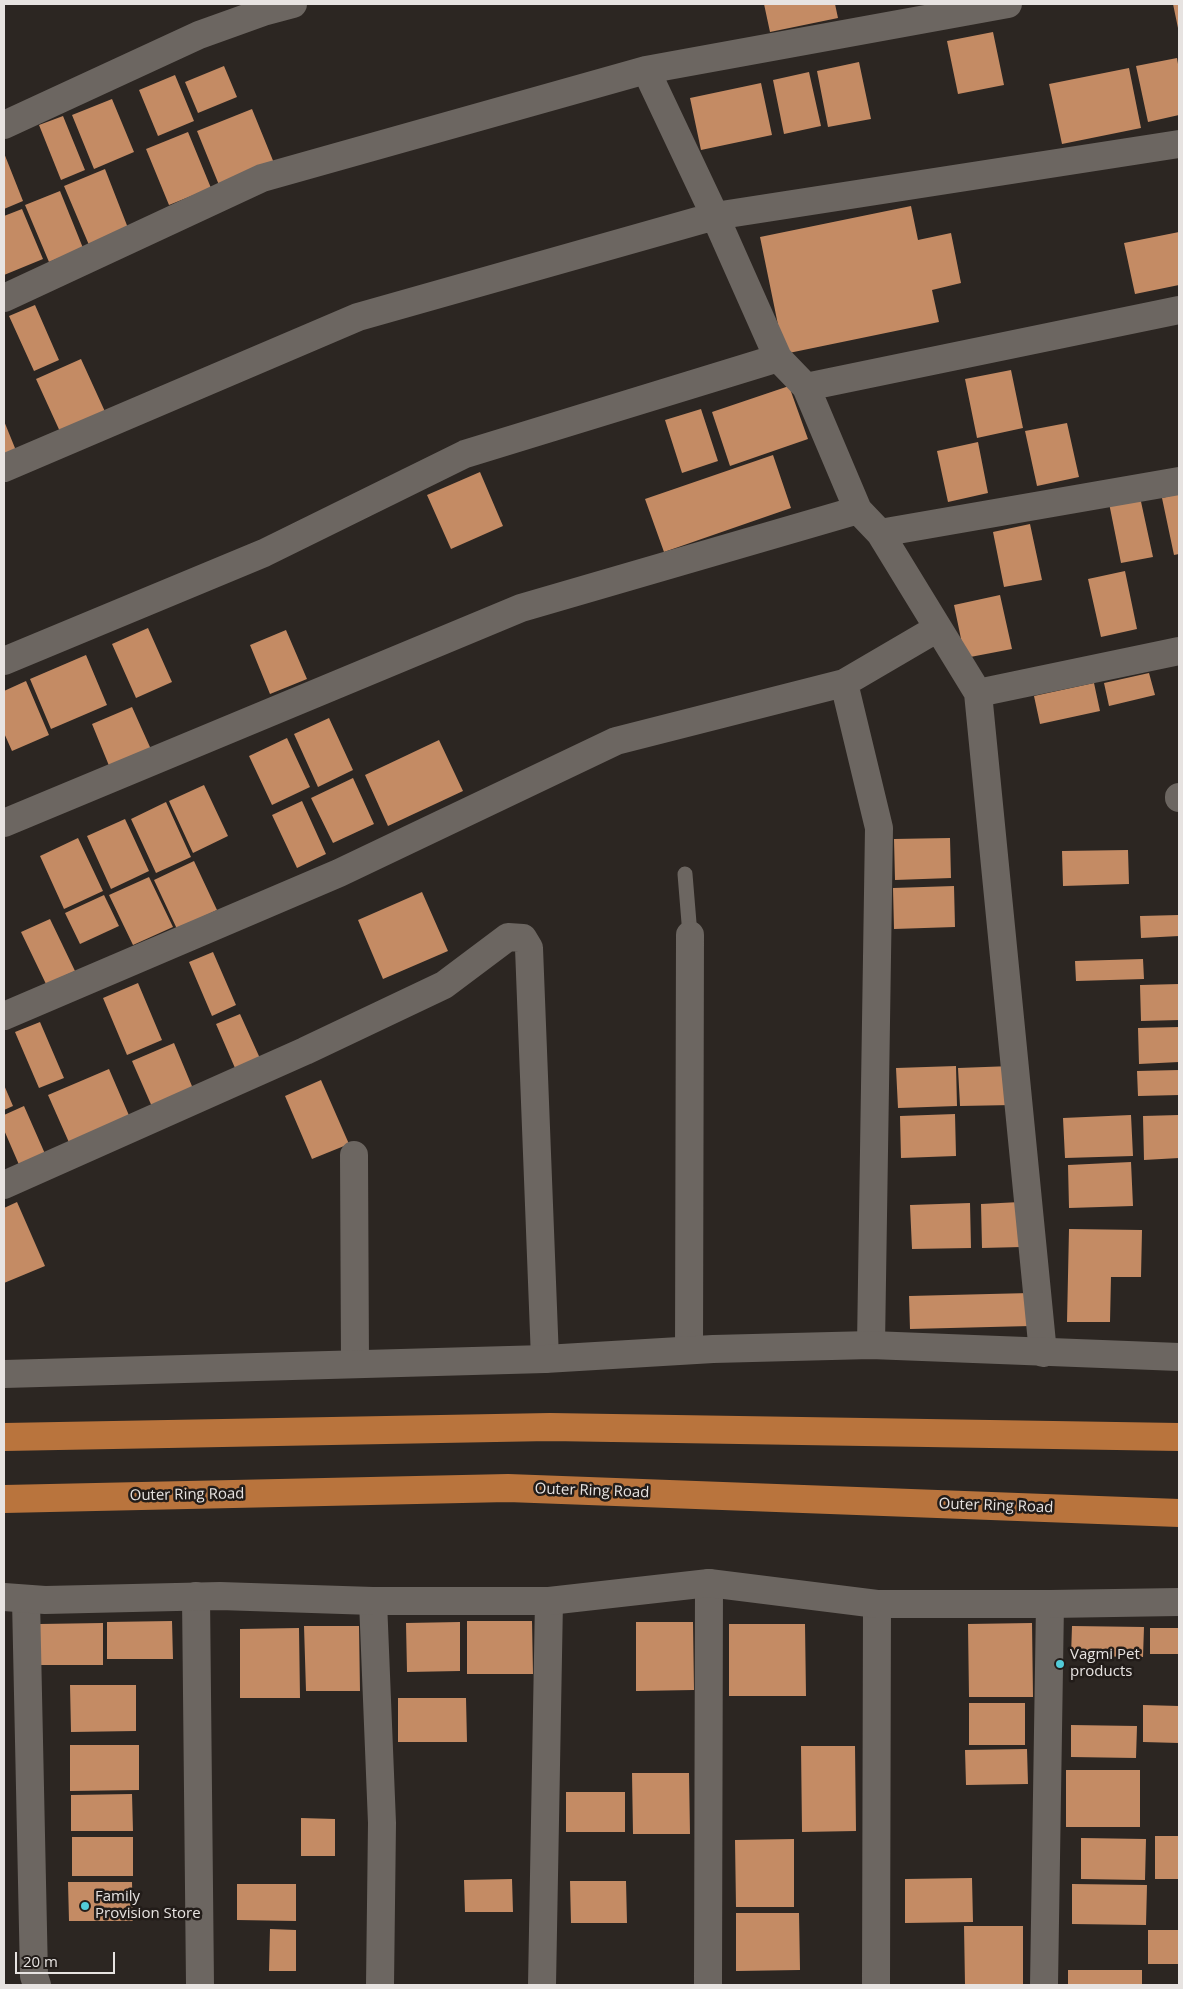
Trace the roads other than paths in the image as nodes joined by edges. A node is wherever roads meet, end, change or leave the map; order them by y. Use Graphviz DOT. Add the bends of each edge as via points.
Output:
graph roads {
  1 [pos="293,4"];
  2 [pos="1008,4"];
  3 [pos="646,70"];
  4 [pos="4,125"];
  5 [pos="1179,144"];
  6 [pos="715,216"];
  7 [pos="4,298"];
  8 [pos="1179,310"];
  9 [pos="778,358"];
  10 [pos="806,388"];
  11 [pos="4,468"];
  12 [pos="1179,480"];
  13 [pos="858,510"];
  14 [pos="880,533"];
  15 [pos="938,628"];
  16 [pos="1179,651"];
  17 [pos="4,661"];
  18 [pos="844,683"];
  19 [pos="978,693"];
  20 [pos="4,823"];
  21 [pos="685,874"];
  22 [pos="690,935"];
  23 [pos="4,1016"];
  24 [pos="354,1155"];
  25 [pos="4,1186"];
  26 [pos="871,1346"];
  27 [pos="689,1350"];
  28 [pos="1043,1353"];
  29 [pos="1179,1357"];
  30 [pos="545,1359"];
  31 [pos="355,1363"];
  32 [pos="4,1374"];
  33 [pos="1179,1436"];
  34 [pos="4,1438"];
  35 [pos="4,1499"];
  36 [pos="1179,1513"];
  37 [pos="709,1583"];
  38 [pos="196,1596"];
  39 [pos="15,1599"];
  40 [pos="373,1601"];
  41 [pos="549,1601"];
  42 [pos="1179,1602"];
  43 [pos="877,1604"];
  44 [pos="1050,1604"];
  45 [pos="37,1985"];
  46 [pos="200,1985"];
  47 [pos="380,1985"];
  48 [pos="542,1985"];
  49 [pos="708,1985"];
  50 [pos="876,1985"];
  51 [pos="1044,1985"];
  1 -- 4 [label="street" via="200,35"];
  2 -- 3 [label="street"];
  3 -- 6 [label="street"];
  3 -- 7 [label="street" via="262,178"];
  5 -- 6 [label="street"];
  6 -- 9 [label="street"];
  6 -- 11 [label="street" via="358,317"];
  8 -- 10 [label="street"];
  9 -- 10 [label="street"];
  9 -- 17 [label="street" via="465,454 264,553"];
  10 -- 13 [label="street"];
  12 -- 14 [label="street"];
  13 -- 14 [label="street"];
  13 -- 20 [label="street" via="521,608"];
  14 -- 15 [label="street"];
  15 -- 18 [label="street"];
  15 -- 19 [label="street"];
  16 -- 19 [label="street"];
  18 -- 23 [label="street" via="616,741 340,873"];
  18 -- 26 [label="street" via="879,828"];
  19 -- 28 [label="street"];
  21 -- 22 [label="lane"];
  22 -- 27 [label="street"];
  24 -- 31 [label="street"];
  25 -- 30 [label="street" via="314,1047 444,984 508,937 523,938 529,948"];
  26 -- 27 [label="street"];
  26 -- 28 [label="street"];
  27 -- 30 [label="street"];
  28 -- 29 [label="street"];
  30 -- 31 [label="street"];
  31 -- 32 [label="street"];
  33 -- 34 [label="highway" via="550,1427"];
  35 -- 36 [label="highway, Outer Ring Road" via="508,1488"];
  37 -- 41 [label="street"];
  37 -- 43 [label="street"];
  37 -- 49 [label="street"];
  38 -- 39 [label="street"];
  38 -- 40 [label="street"];
  38 -- 46 [label="street"];
  39 -- 45 [label="street"];
  40 -- 41 [label="street"];
  40 -- 47 [label="street" via="382,1823"];
  41 -- 48 [label="street"];
  42 -- 44 [label="street"];
  43 -- 44 [label="street"];
  43 -- 50 [label="street"];
  44 -- 51 [label="street"];
}
